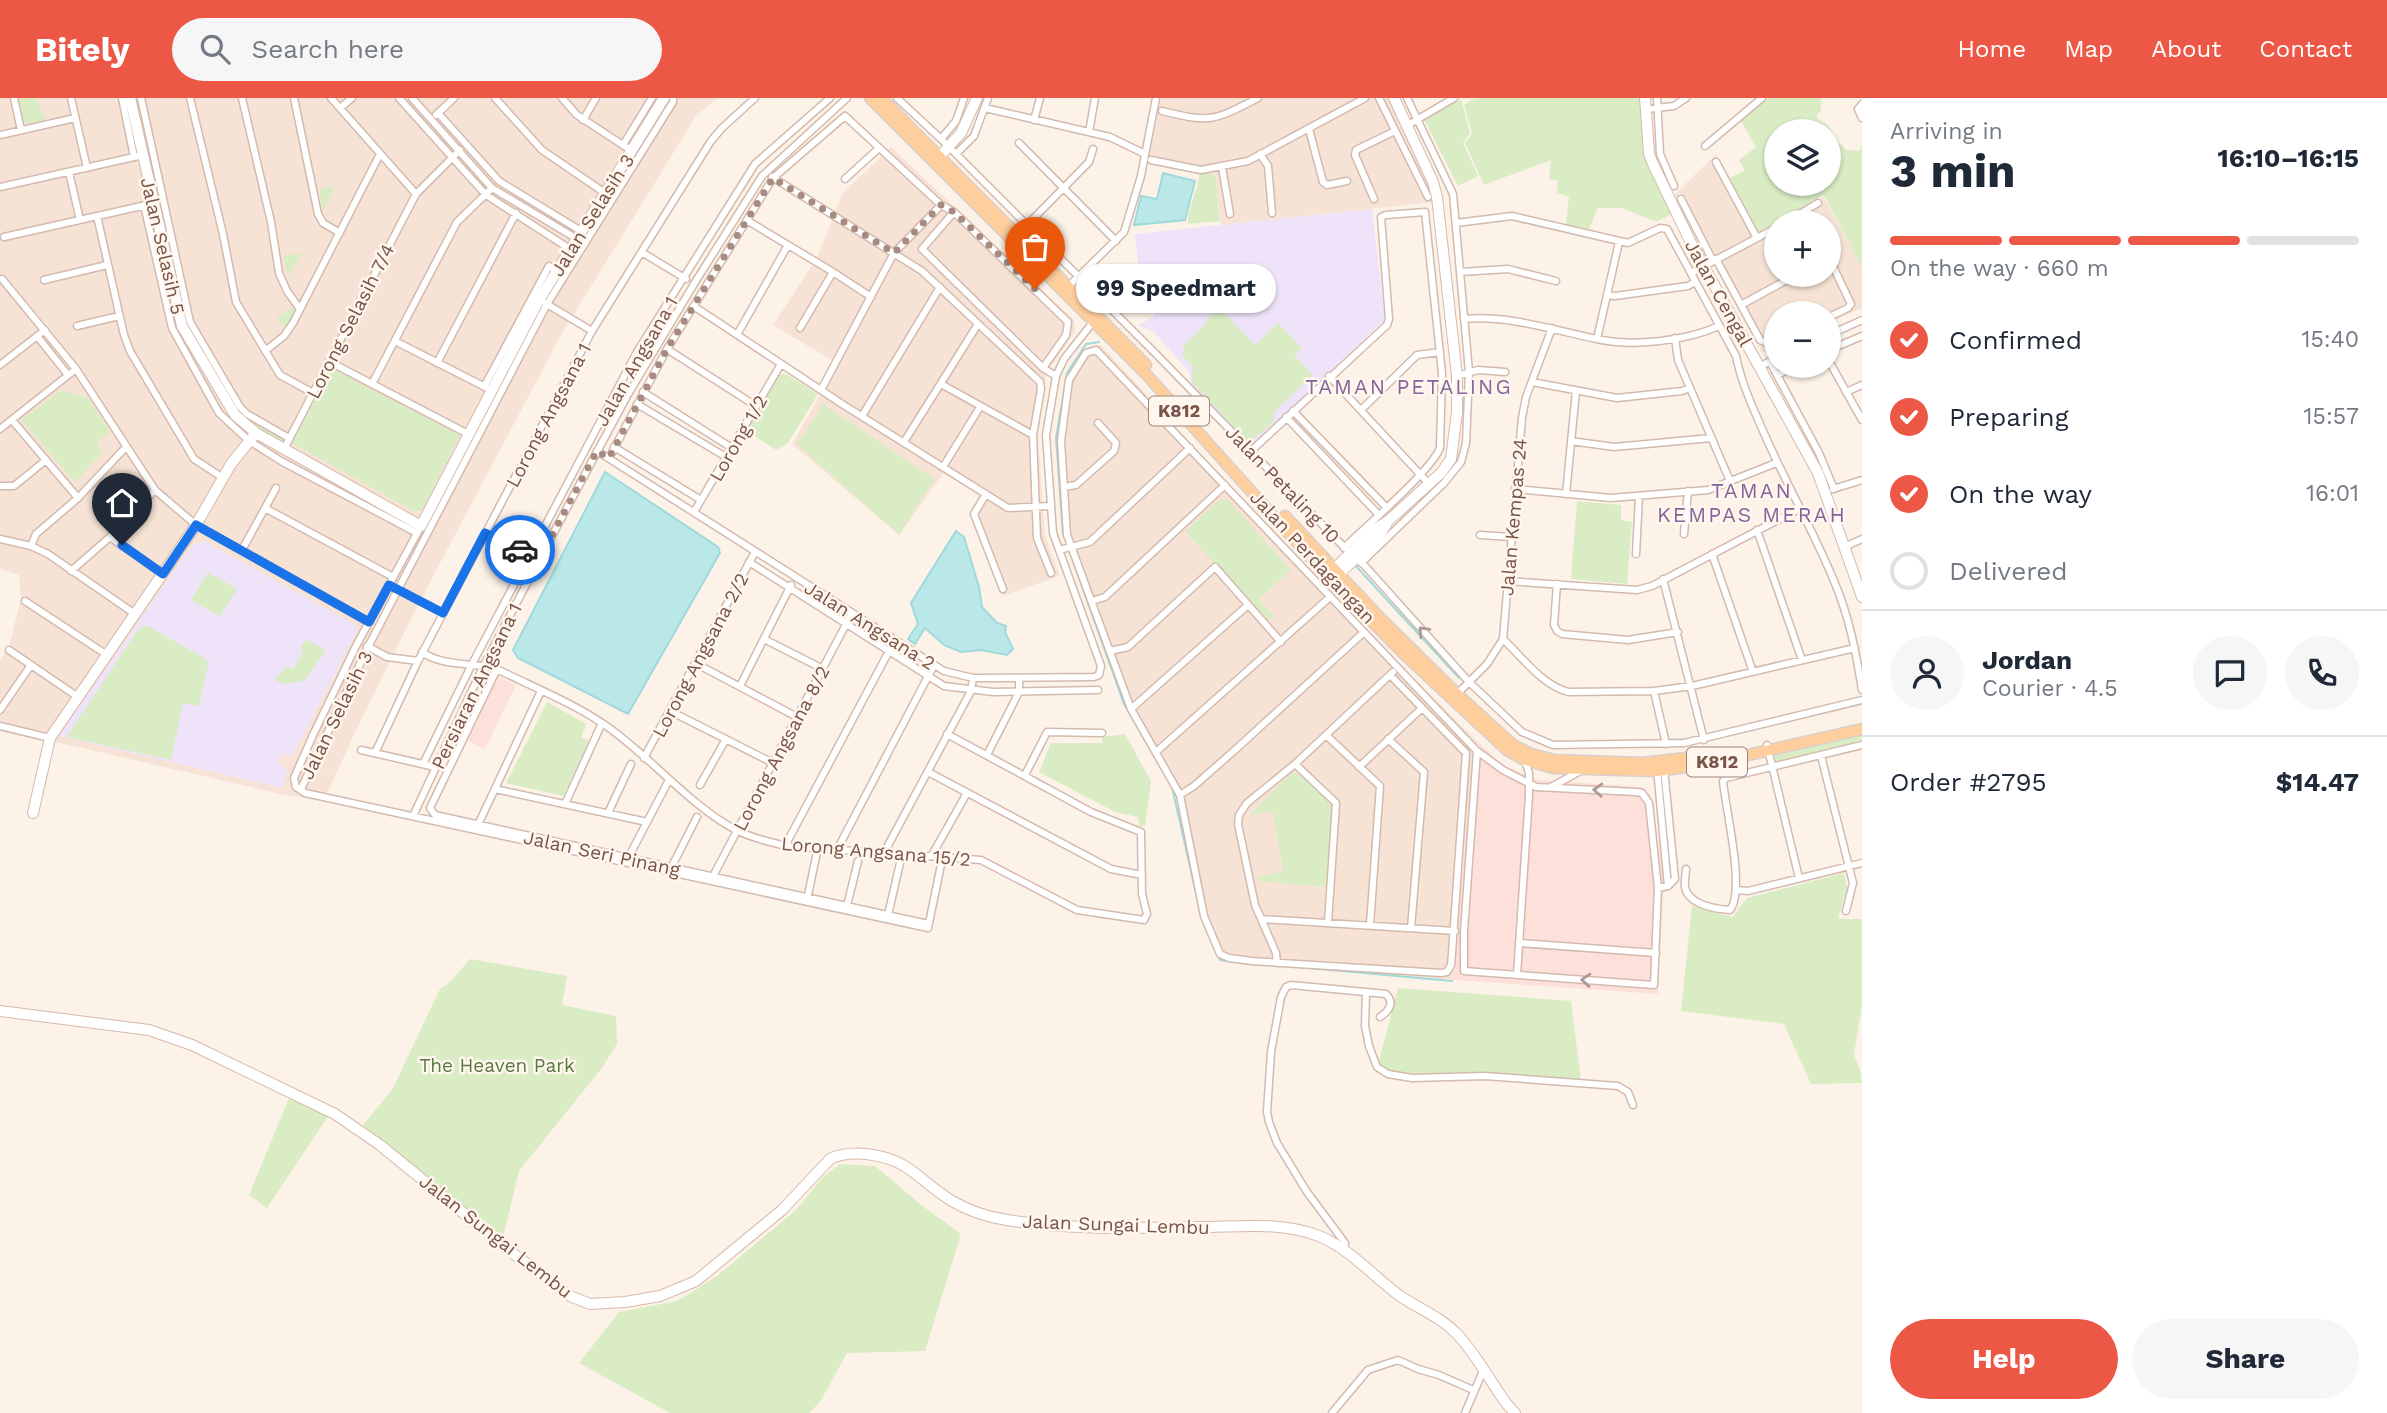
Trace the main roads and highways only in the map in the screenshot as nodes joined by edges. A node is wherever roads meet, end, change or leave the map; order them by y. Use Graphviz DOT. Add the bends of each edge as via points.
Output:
graph roads {
  1 [pos="870,98"];
  2 [pos="881,98"];
  3 [pos="1333,575"];
  4 [pos="1862,722"];
  5 [pos="1862,729"];
  6 [pos="1768,748"];
  7 [pos="1660,766"];
  1 -- 3 [label="main road, Jalan Perdagangan / K812" via="1154,383"];
  2 -- 3 [label="main road, Jalan Perdagangan / K812" via="1130,348"];
  3 -- 7 [label="main road, Jalan Perdagangan / K812" via="1513,746 1554,760"];
  3 -- 7 [label="main road, Jalan Perdagangan / K812" via="1494,740 1523,759 1553,768"];
  4 -- 6 [label="main road, Jalan Perdagangan / K812"];
  5 -- 6 [label="main road, Jalan Perdagangan / K812"];
  6 -- 7 [label="main road, Jalan Perdagangan / K812"];
}
